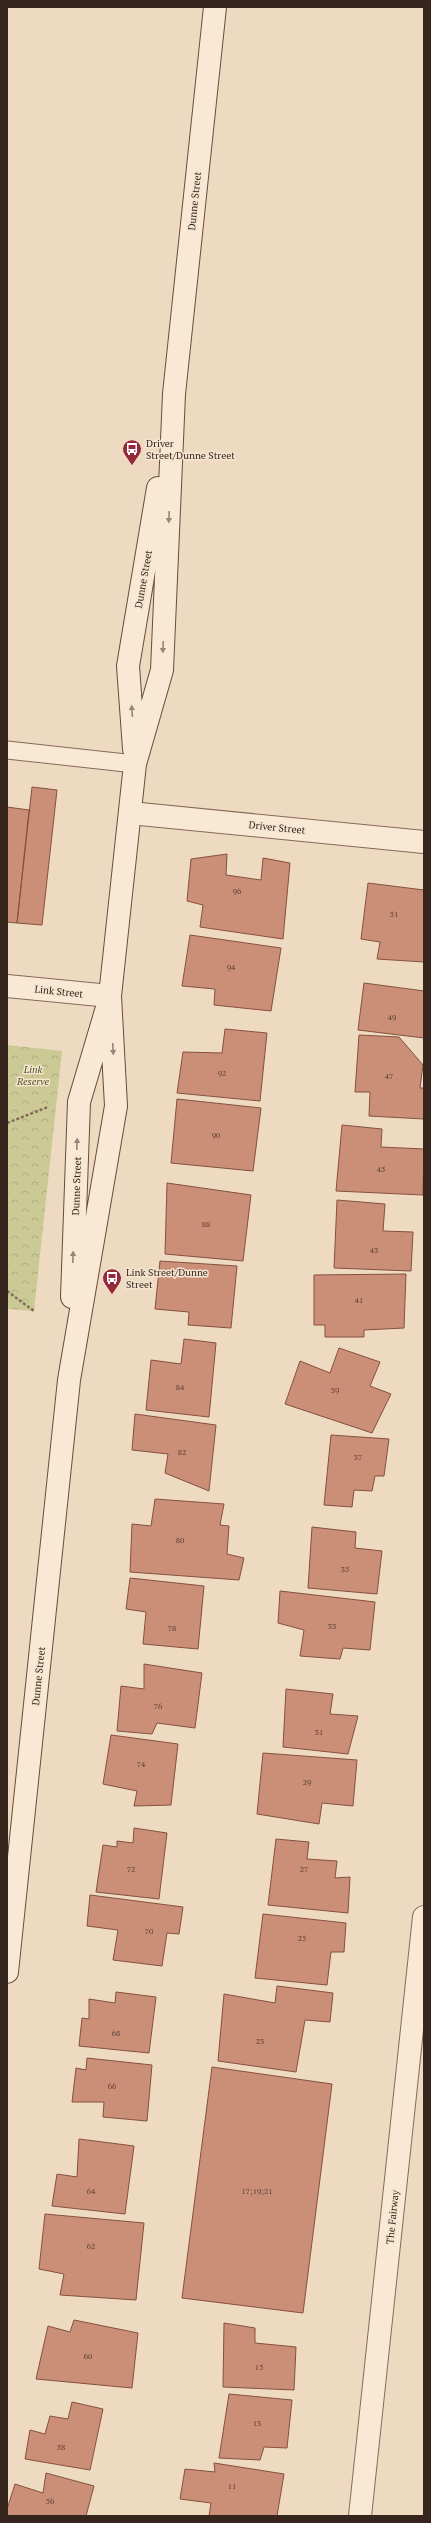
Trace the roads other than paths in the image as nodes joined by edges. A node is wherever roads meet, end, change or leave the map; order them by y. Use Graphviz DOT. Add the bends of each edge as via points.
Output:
graph roads {
  1 [pos="215,7"];
  2 [pos="174,394"];
  3 [pos="7,750"];
  4 [pos="135,764"];
  5 [pos="130,813"];
  6 [pos="424,842"];
  7 [pos="7,986"];
  8 [pos="110,996"];
  9 [pos="69,1380"];
  10 [pos="424,1917"];
  11 [pos="7,1972"];
  12 [pos="360,2516"];
  1 -- 2 [label="main road, Dunne Street"];
  2 -- 4 [label="main road, Dunne Street, one-way" via="162,670"];
  4 -- 2 [label="main road, Dunne Street, one-way" via="128,666"];
  3 -- 4 [label="lane"];
  4 -- 5 [label="main road, Dunne Street"];
  5 -- 6 [label="main road, Driver Street"];
  5 -- 8 [label="main road, Dunne Street"];
  7 -- 8 [label="main road, Link Street"];
  8 -- 9 [label="main road, Dunne Street, one-way" via="116,1106"];
  9 -- 8 [label="main road, Dunne Street, one-way" via="79,1102"];
  9 -- 11 [label="main road, Dunne Street"];
  10 -- 12 [label="main road, The Fairway"];
}
